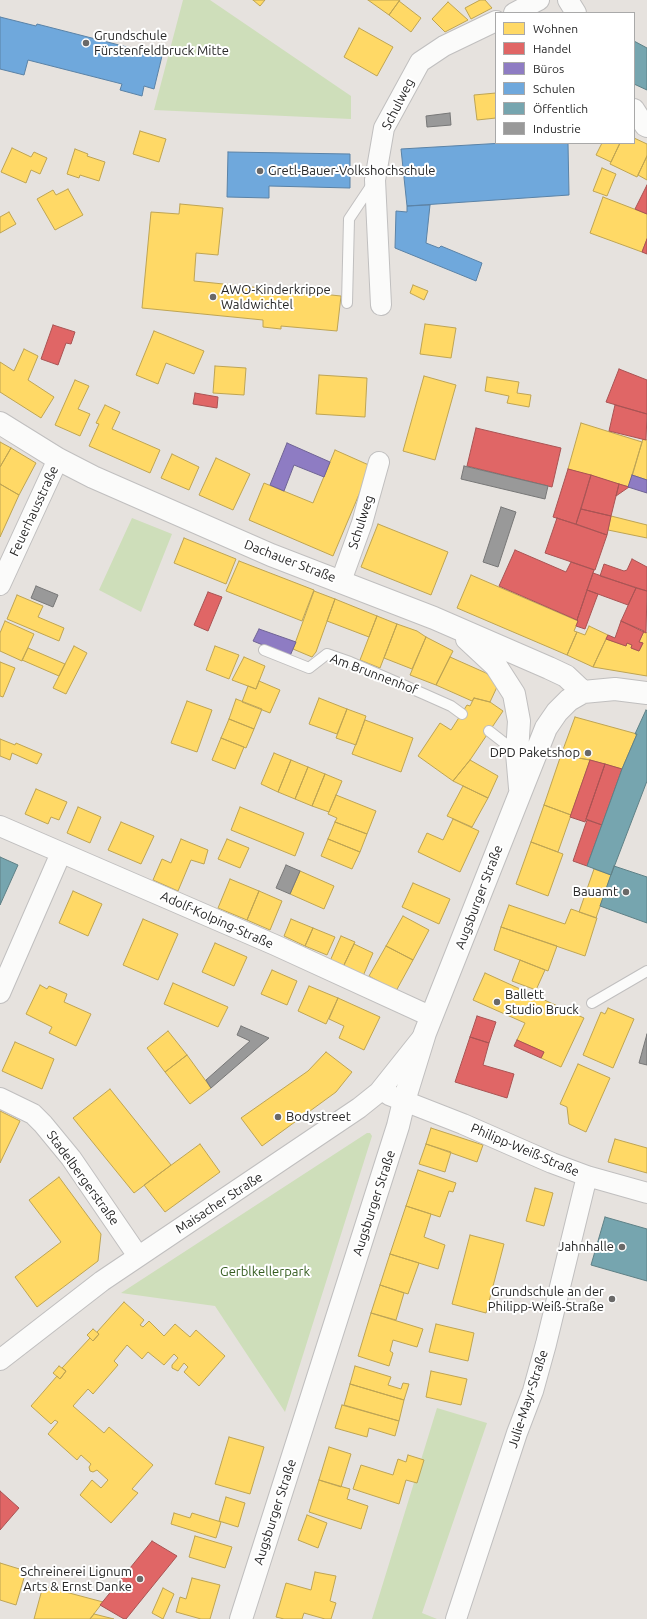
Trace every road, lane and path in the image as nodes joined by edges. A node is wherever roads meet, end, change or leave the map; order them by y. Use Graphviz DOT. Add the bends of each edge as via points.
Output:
graph roads {
  1 [pos="539,0"];
  2 [pos="568,0"];
  3 [pos="516,12"];
  4 [pos="575,12"];
  5 [pos="495,21"];
  6 [pos="635,110"];
  7 [pos="646,124"];
  8 [pos="376,180"];
  9 [pos="347,303"];
  10 [pos="381,305"];
  11 [pos="0,423"];
  12 [pos="58,459"];
  13 [pos="379,462"];
  14 [pos="341,581"];
  15 [pos="0,585"];
  16 [pos="451,625"];
  17 [pos="264,650"];
  18 [pos="583,692"];
  19 [pos="647,693"];
  20 [pos="462,714"];
  21 [pos="489,731"];
  22 [pos="517,753"];
  23 [pos="521,792"];
  24 [pos="0,826"];
  25 [pos="61,853"];
  26 [pos="647,972"];
  27 [pos="0,993"];
  28 [pos="592,1003"];
  29 [pos="428,1025"];
  30 [pos="379,1092"];
  31 [pos="0,1098"];
  32 [pos="404,1101"];
  33 [pos="587,1176"];
  34 [pos="647,1193"];
  35 [pos="138,1256"];
  36 [pos="0,1360"];
  37 [pos="241,1619"];
  38 [pos="456,1619"];
  1 -- 3 [label="street"];
  2 -- 4 [label="street"];
  5 -- 8 [label="street, Schulweg" via="444,46 420,62 384,128"];
  6 -- 7 [label="street"];
  8 -- 9 [label="lane" via="349,219"];
  8 -- 10 [label="street, Schulweg"];
  11 -- 12 [label="street, Dachauer Straße"];
  12 -- 14 [label="street, Dachauer Straße" via="228,537"];
  12 -- 15 [label="street, Feuerhausstraße"];
  13 -- 14 [label="street, Schulweg" via="362,524"];
  14 -- 16 [label="street, Dachauer Straße"];
  16 -- 18 [label="street, Dachauer Straße" via="566,676"];
  16 -- 22 [label="street, Augsburger Straße" via="496,666 514,694 519,729"];
  17 -- 20 [label="lane, Am Brunnenhof" via="309,668 327,654 424,694"];
  18 -- 19 [label="street" via="615,689"];
  18 -- 23 [label="street, Augsburger Straße" via="569,700 546,728"];
  21 -- 22 [label="lane"];
  22 -- 23 [label="street, Augsburger Straße"];
  23 -- 29 [label="street, Augsburger Straße"];
  24 -- 25 [label="street, Adolf-Kolping-Straße"];
  25 -- 27 [label="street"];
  25 -- 29 [label="street, Adolf-Kolping-Straße" via="275,945"];
  26 -- 28 [label="lane"];
  29 -- 30 [label="street, Maisacher Straße"];
  29 -- 32 [label="street, Augsburger Straße"];
  30 -- 32 [label="street, Philipp-Weiß-Straße"];
  30 -- 35 [label="street, Maisacher Straße"];
  31 -- 35 [label="street, Stadelbergerstraße" via="32,1114 43,1124 71,1158"];
  32 -- 33 [label="street, Philipp-Weiß-Straße"];
  32 -- 37 [label="street, Augsburger Straße"];
  33 -- 34 [label="street, Philipp-Weiß-Straße"];
  33 -- 38 [label="street, Julie-Mayr-Straße" via="533,1391"];
  35 -- 36 [label="street, Maisacher Straße"];
}
